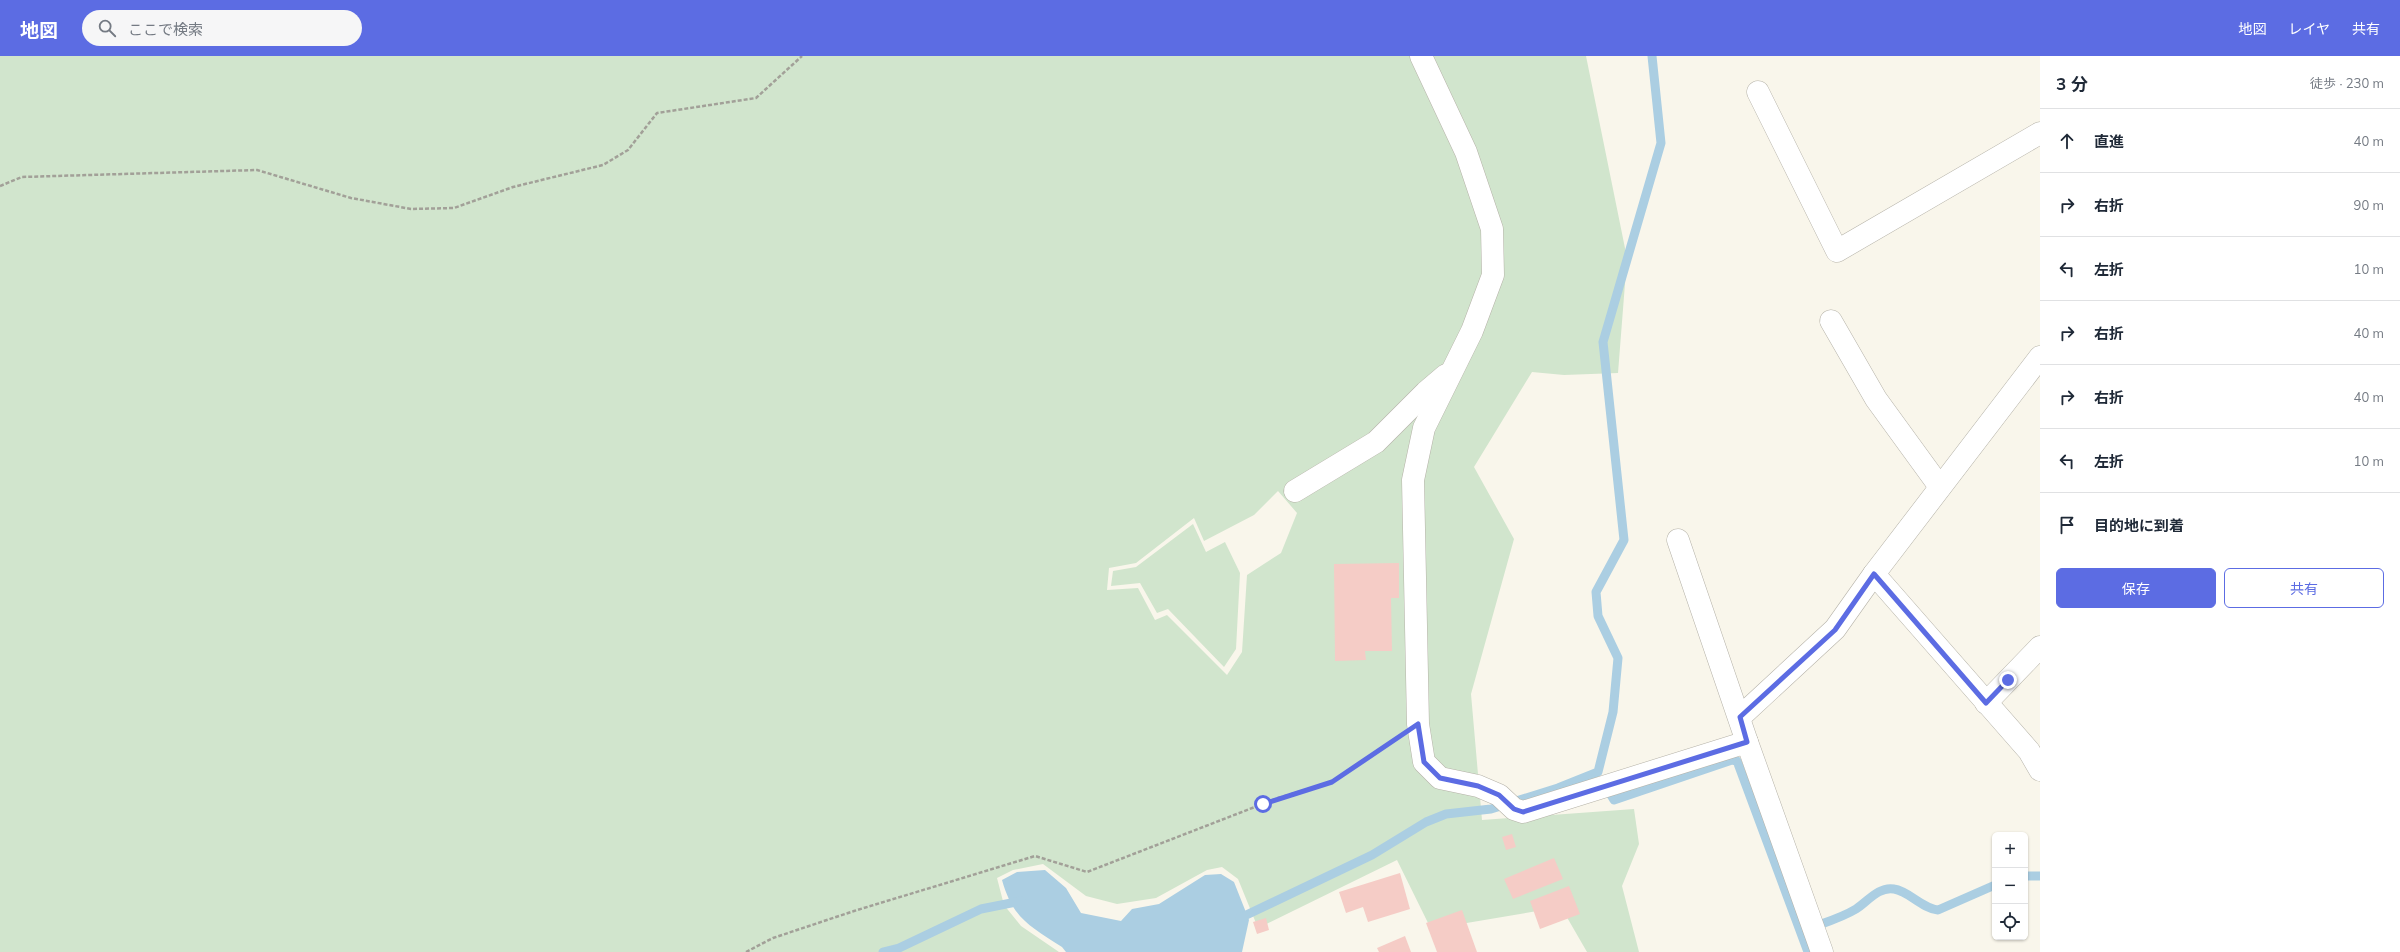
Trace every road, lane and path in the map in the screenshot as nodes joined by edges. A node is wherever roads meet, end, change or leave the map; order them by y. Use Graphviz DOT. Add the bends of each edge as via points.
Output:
graph roads {
  1 [pos="802,56"];
  2 [pos="1421,56"];
  3 [pos="1758,92"];
  4 [pos="2040,133"];
  5 [pos="0,186"];
  6 [pos="1831,321"];
  7 [pos="2040,357"];
  8 [pos="1452,371"];
  9 [pos="1940,487"];
  10 [pos="1294,491"];
  11 [pos="1678,540"];
  12 [pos="1874,574"];
  13 [pos="2040,647"];
  14 [pos="1986,703"];
  15 [pos="1740,717"];
  16 [pos="1418,724"];
  17 [pos="1747,742"];
  18 [pos="2040,770"];
  19 [pos="1816,935"];
  20 [pos="746,952"];
  1 -- 5 [label="path" via="756,98 657,113 628,150 603,165 513,187 454,208 411,209 351,198 257,170 22,176"];
  2 -- 8 [label="street" via="1466,152 1492,229 1493,275 1472,331"];
  3 -- 4 [label="street" via="1837,251"];
  6 -- 9 [label="street" via="1876,399"];
  7 -- 9 [label="street"];
  8 -- 10 [label="street" via="1426,392 1376,442"];
  8 -- 16 [label="street" via="1424,428 1413,480"];
  9 -- 12 [label="street"];
  11 -- 15 [label="street"];
  12 -- 14 [label="street"];
  12 -- 15 [label="street" via="1835,630"];
  13 -- 14 [label="street"];
  14 -- 18 [label="street" via="2029,751"];
  15 -- 17 [label="street"];
  16 -- 17 [label="street" via="1424,762 1440,778 1478,786 1499,795 1508,804 1523,812"];
  16 -- 20 [label="path" via="1332,782 1278,798 1086,872 1035,856 854,911 773,938"];
  17 -- 19 [label="street"];
}
